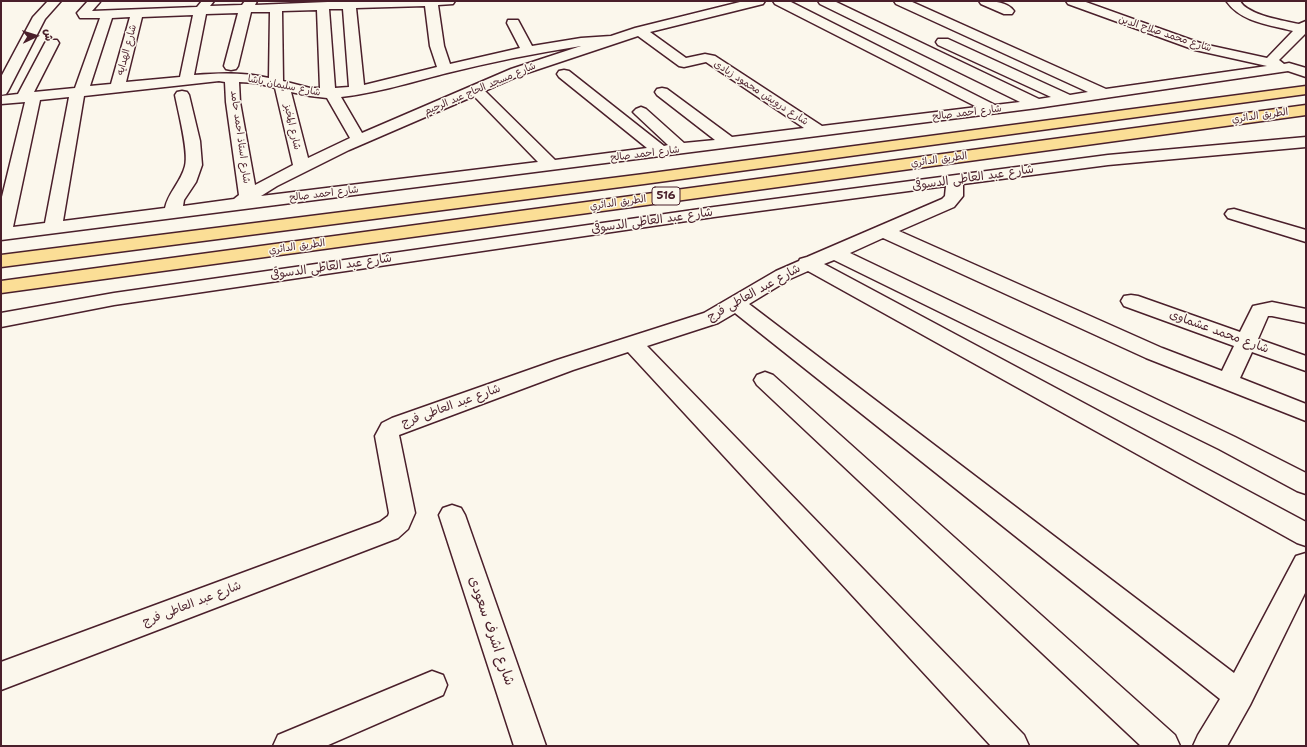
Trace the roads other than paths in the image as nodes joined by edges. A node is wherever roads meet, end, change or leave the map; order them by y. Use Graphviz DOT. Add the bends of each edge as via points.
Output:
graph roads {
  1 [pos="172,1"];
  2 [pos="448,1"];
  3 [pos="759,1"];
  4 [pos="779,1"];
  5 [pos="824,1"];
  6 [pos="900,1"];
  7 [pos="985,1"];
  8 [pos="1072,1"];
  9 [pos="1234,1"];
  10 [pos="398,2"];
  11 [pos="431,2"];
  12 [pos="61,3"];
  13 [pos="249,5"];
  14 [pos="349,5"];
  15 [pos="204,6"];
  16 [pos="323,6"];
  17 [pos="276,7"];
  18 [pos="108,8"];
  19 [pos="227,9"];
  20 [pos="1008,11"];
  21 [pos="158,12"];
  22 [pos="137,13"];
  23 [pos="513,23"];
  24 [pos="225,24"];
  25 [pos="1304,27"];
  26 [pos="640,31"];
  27 [pos="932,37"];
  28 [pos="611,40"];
  29 [pos="52,43"];
  30 [pos="223,47"];
  31 [pos="528,50"];
  32 [pos="1270,62"];
  33 [pos="1288,67"];
  34 [pos="445,69"];
  35 [pos="1306,69"];
  36 [pos="1306,73"];
  37 [pos="227,74"];
  38 [pos="564,74"];
  39 [pos="279,85"];
  40 [pos="117,88"];
  41 [pos="184,88"];
  42 [pos="476,90"];
  43 [pos="1306,90"];
  44 [pos="1,91"];
  45 [pos="79,92"];
  46 [pos="357,92"];
  47 [pos="662,92"];
  48 [pos="330,94"];
  49 [pos="1104,94"];
  50 [pos="29,97"];
  51 [pos="1067,99"];
  52 [pos="1,100"];
  53 [pos="1037,104"];
  54 [pos="992,109"];
  55 [pos="1306,110"];
  56 [pos="641,112"];
  57 [pos="820,132"];
  58 [pos="359,141"];
  59 [pos="729,143"];
  60 [pos="1304,143"];
  61 [pos="682,149"];
  62 [pos="662,152"];
  63 [pos="552,166"];
  64 [pos="302,168"];
  65 [pos="954,181"];
  66 [pos="243,201"];
  67 [pos="173,213"];
  68 [pos="1234,214"];
  69 [pos="53,228"];
  70 [pos="883,231"];
  71 [pos="1,234"];
  72 [pos="1306,236"];
  73 [pos="834,252"];
  74 [pos="1,261"];
  75 [pos="807,264"];
  76 [pos="1,287"];
  77 [pos="1131,301"];
  78 [pos="735,303"];
  79 [pos="1306,316"];
  80 [pos="1,320"];
  81 [pos="1245,341"];
  82 [pos="633,344"];
  83 [pos="1306,364"];
  84 [pos="765,380"];
  85 [pos="1228,381"];
  86 [pos="1306,413"];
  87 [pos="1306,484"];
  88 [pos="452,515"];
  89 [pos="1306,535"];
  90 [pos="1302,580"];
  91 [pos="1,676"];
  92 [pos="432,685"];
  93 [pos="1240,695"];
  94 [pos="289,746"];
  95 [pos="530,746"];
  96 [pos="1013,746"];
  97 [pos="1164,746"];
  98 [pos="1209,746"];
  1 -- 21 [label="street"];
  2 -- 11 [label="street"];
  3 -- 26 [label="street, شارع مسجد الحاج عبد الرحيم"];
  4 -- 54 [label="street"];
  5 -- 53 [label="street"];
  6 -- 49 [label="street"];
  7 -- 20 [label="street"];
  8 -- 32 [label="street, شارع محمد صلاح الدين" via="1200,47"];
  9 -- 25 [label="street" via="1236,6 1252,15"];
  10 -- 11 [label="street"];
  10 -- 14 [label="street"];
  11 -- 34 [label="street" via="437,46"];
  12 -- 18 [label="street" via="94,2 83,13 84,15"];
  12 -- 44 [label="street" via="39,17"];
  13 -- 17 [label="street"];
  13 -- 19 [label="street"];
  13 -- 37 [label="street"];
  14 -- 16 [label="street"];
  14 -- 46 [label="street"];
  15 -- 19 [label="street"];
  15 -- 21 [label="street"];
  15 -- 41 [label="street"];
  16 -- 17 [label="street"];
  16 -- 48 [label="street"];
  17 -- 39 [label="street, شارع المخبز"];
  18 -- 22 [label="street"];
  18 -- 45 [label="street"];
  19 -- 24 [label="street"];
  21 -- 22 [label="street"];
  22 -- 40 [label="street, شارع الهدايه"];
  23 -- 31 [label="street"];
  25 -- 32 [label="street"];
  26 -- 28 [label="street, شارع مسجد الحاج عبد الرحيم"];
  26 -- 57 [label="street, شارع درويش محمود زبادى" via="684,63 710,59"];
  27 -- 51 [label="street"];
  28 -- 31 [label="street, شارع سليمان باشا"];
  28 -- 42 [label="street, شارع مسجد الحاج عبد الرحيم" via="516,72"];
  29 -- 50 [label="street"];
  30 -- 37 [label="street"];
  31 -- 34 [label="street, شارع سليمان باشا"];
  32 -- 33 [label="street, شارع محمد صلاح الدين"];
  33 -- 35 [label="street, شارع محمد صلاح الدين"];
  33 -- 36 [label="street"];
  33 -- 49 [label="street, شارع احمد صالح"];
  34 -- 46 [label="street, شارع سليمان باشا"];
  37 -- 39 [label="street, شارع سليمان باشا"];
  37 -- 41 [label="street, شارع سليمان باشا"];
  37 -- 66 [label="street, شارع استاذ احمد حامد" via="233,102"];
  38 -- 62 [label="street"];
  39 -- 48 [label="street, شارع سليمان باشا"];
  39 -- 64 [label="street, شارع المخبز"];
  40 -- 41 [label="street, شارع سليمان باشا"];
  40 -- 45 [label="street, شارع سليمان باشا"];
  41 -- 67 [label="street" via="194,164 187,182 175,200"];
  42 -- 58 [label="street, شارع مسجد الحاج عبد الرحيم"];
  42 -- 63 [label="street"];
  43 -- 74 [label="highway, الطريق الدائري / 516" via="644,179"];
  45 -- 50 [label="street, شارع سليمان باشا"];
  45 -- 69 [label="street"];
  46 -- 48 [label="street, شارع سليمان باشا"];
  47 -- 59 [label="street"];
  48 -- 58 [label="street"];
  49 -- 51 [label="street, شارع احمد صالح"];
  50 -- 52 [label="street, شارع سليمان باشا"];
  50 -- 71 [label="street"];
  51 -- 53 [label="street, شارع احمد صالح"];
  53 -- 54 [label="street, شارع احمد صالح"];
  54 -- 57 [label="street, شارع احمد صالح"];
  55 -- 76 [label="highway, الطريق الدائري / 516"];
  56 -- 61 [label="street"];
  57 -- 59 [label="street, شارع احمد صالح"];
  58 -- 64 [label="street, شارع مسجد الحاج عبد الرحيم"];
  59 -- 61 [label="street, شارع احمد صالح"];
  60 -- 65 [label="street, شارع عبد العاطى الدسوقى" via="1108,160"];
  61 -- 62 [label="street, شارع احمد صالح"];
  62 -- 63 [label="street, شارع احمد صالح"];
  63 -- 66 [label="street, شارع احمد صالح"];
  64 -- 66 [label="street, شارع مسجد الحاج عبد الرحيم"];
  65 -- 70 [label="street, شارع عبد العاطى فرج" via="956,192 948,203"];
  65 -- 80 [label="street, شارع عبد العاطى الدسوقى" via="714,212 114,299"];
  66 -- 67 [label="street, شارع احمد صالح"];
  67 -- 69 [label="street, شارع احمد صالح"];
  68 -- 72 [label="street"];
  69 -- 71 [label="street, شارع احمد صالح"];
  70 -- 73 [label="street, شارع عبد العاطى فرج"];
  70 -- 85 [label="street" via="1154,353"];
  73 -- 75 [label="street, شارع عبد العاطى فرج"];
  73 -- 87 [label="street" via="1220,439"];
  75 -- 78 [label="street, شارع عبد العاطى فرج"];
  75 -- 89 [label="street"];
  77 -- 81 [label="street, شارع محمد عشماوى"];
  78 -- 82 [label="street, شارع عبد العاطى فرج" via="711,318"];
  78 -- 93 [label="street"];
  79 -- 81 [label="street" via="1272,309 1260,310"];
  81 -- 83 [label="street, شارع محمد عشماوى"];
  81 -- 85 [label="street"];
  82 -- 91 [label="street, شارع عبد العاطى فرج" via="565,365 390,429 387,436 402,513 399,522 389,530"];
  82 -- 96 [label="street"];
  84 -- 97 [label="street"];
  85 -- 86 [label="street"];
  88 -- 95 [label="street, شارع اشرف سعودى"];
  90 -- 93 [label="street"];
  92 -- 94 [label="street"];
  93 -- 98 [label="street"];
}
